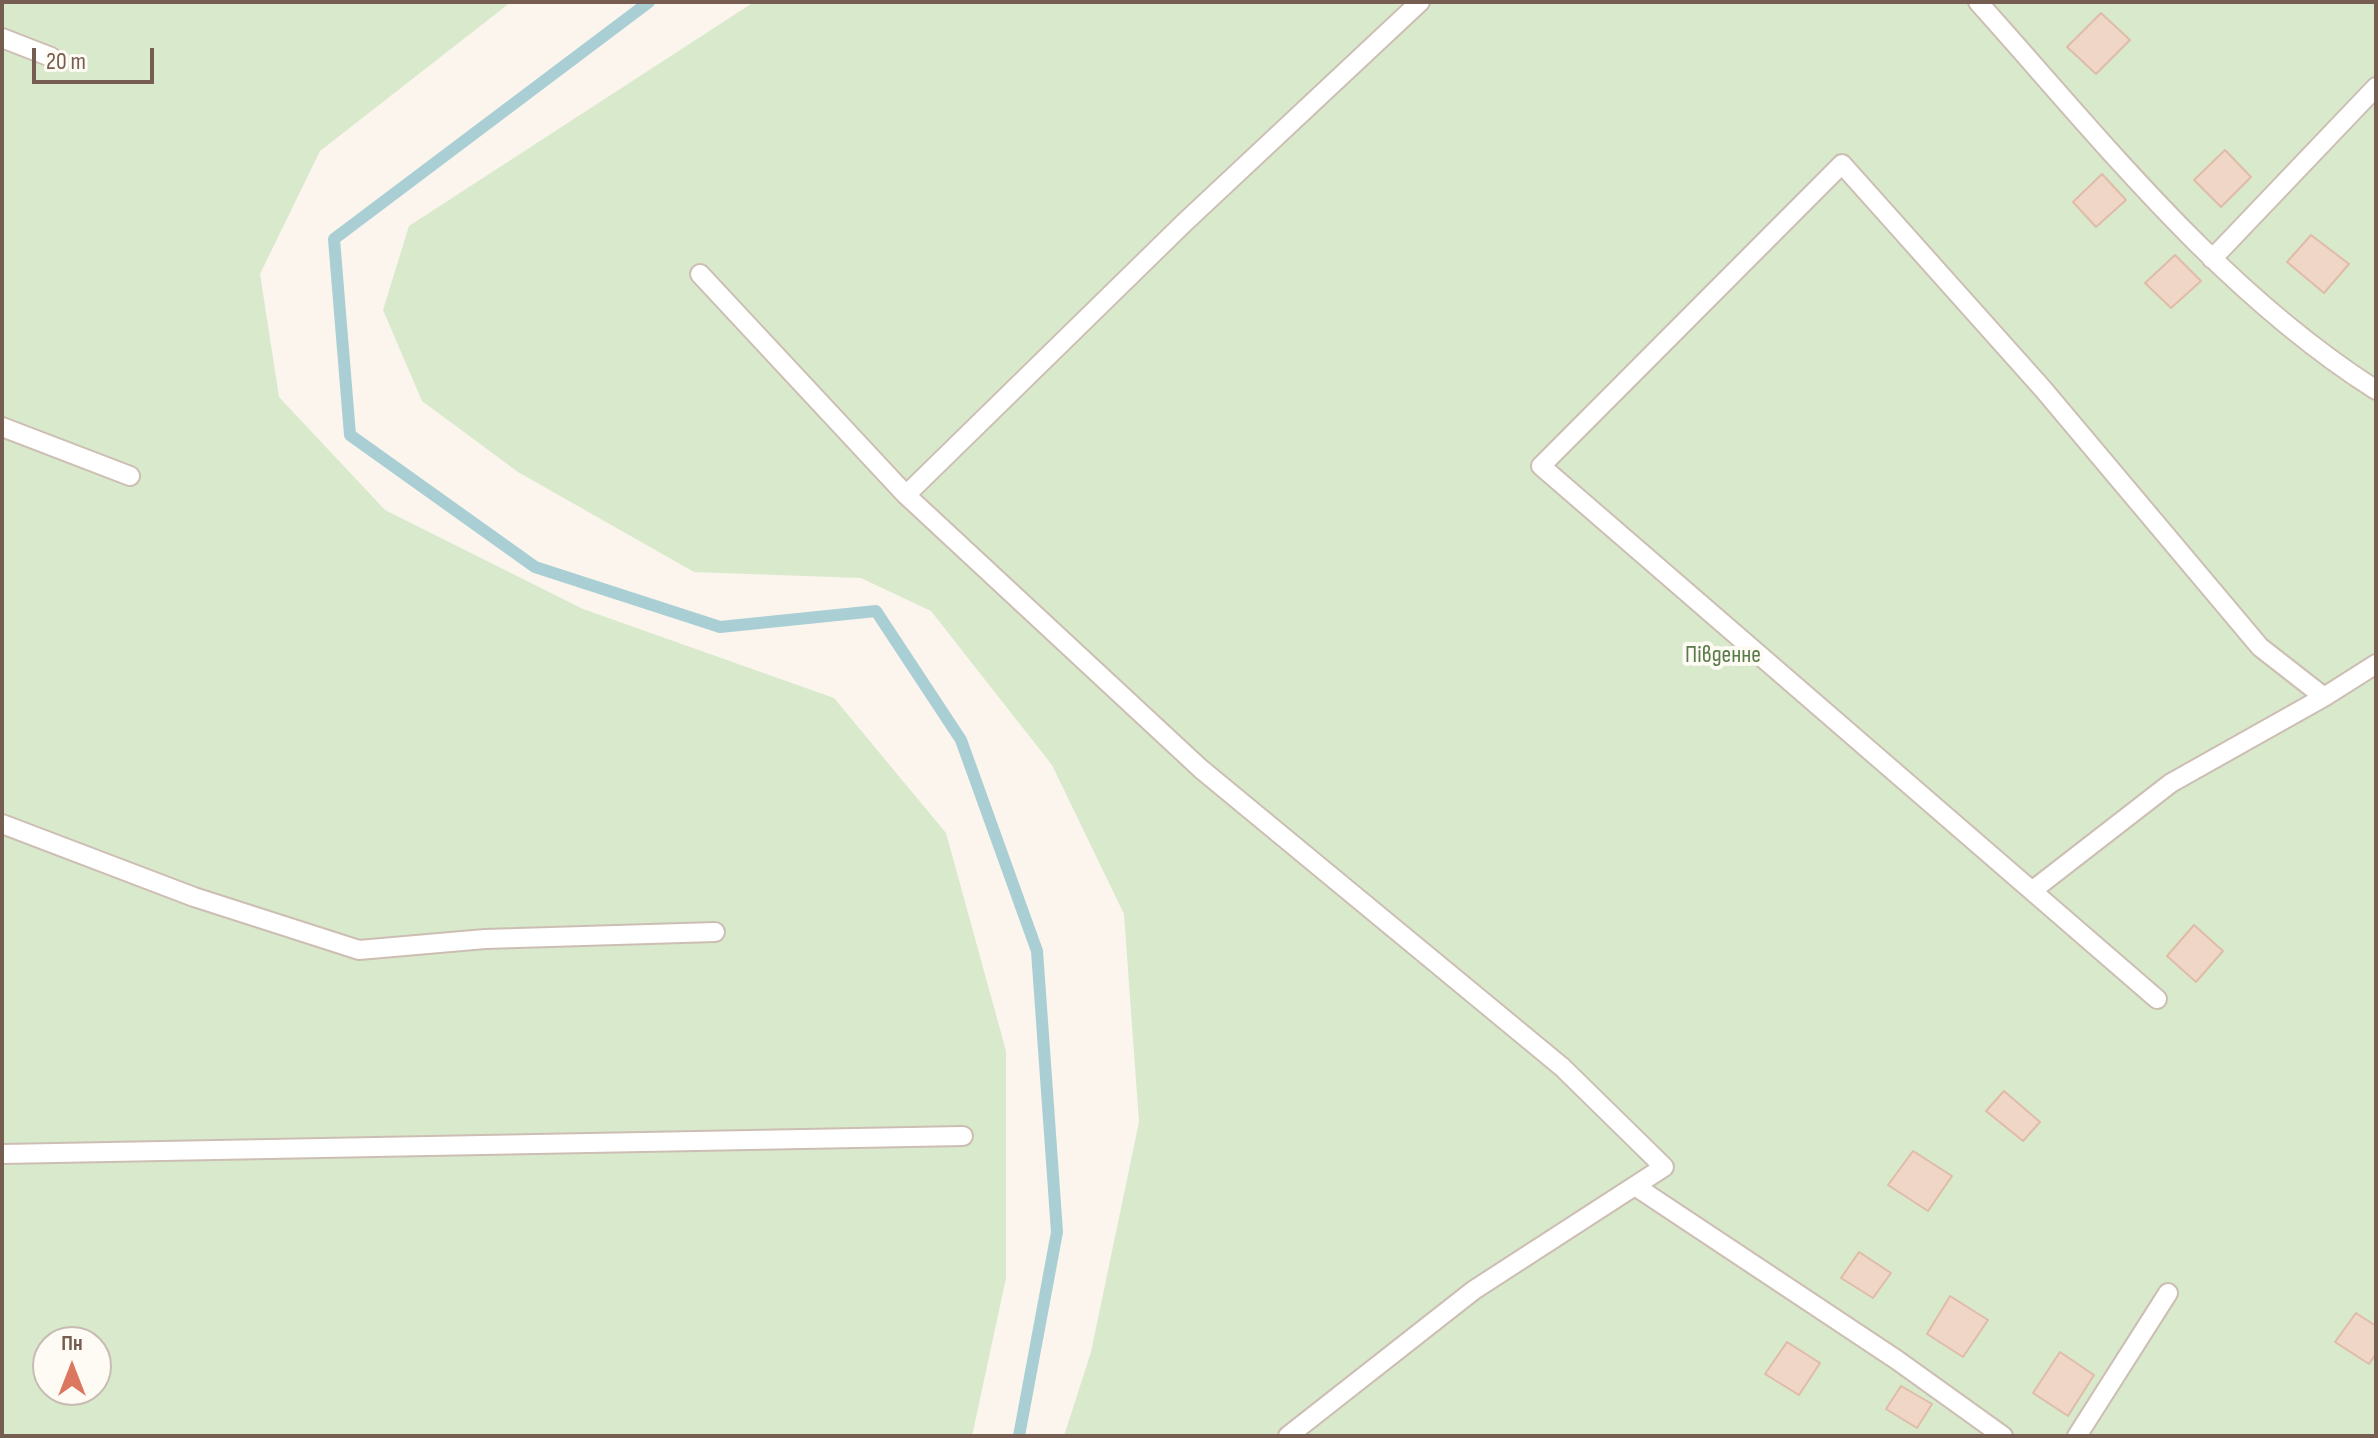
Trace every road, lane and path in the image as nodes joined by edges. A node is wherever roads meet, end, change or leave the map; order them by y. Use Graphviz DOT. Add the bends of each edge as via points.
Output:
graph roads {
  1 [pos="1420,2"];
  2 [pos="1978,2"];
  3 [pos="2,38"];
  4 [pos="51,57"];
  5 [pos="2376,87"];
  6 [pos="2212,259"];
  7 [pos="700,274"];
  8 [pos="2376,390"];
  9 [pos="2,427"];
  10 [pos="130,476"];
  11 [pos="906,495"];
  12 [pos="2376,664"];
  13 [pos="2324,697"];
  14 [pos="2,824"];
  15 [pos="2033,890"];
  16 [pos="715,932"];
  17 [pos="2157,999"];
  18 [pos="963,1136"];
  19 [pos="2,1154"];
  20 [pos="1635,1186"];
  21 [pos="2168,1293"];
  22 [pos="1288,1436"];
  23 [pos="2003,1436"];
  24 [pos="2077,1436"];
  1 -- 11 [label="lane"];
  2 -- 6 [label="lane"];
  3 -- 4 [label="lane"];
  5 -- 6 [label="lane"];
  6 -- 8 [label="lane" via="2318,353"];
  7 -- 11 [label="lane"];
  9 -- 10 [label="lane"];
  11 -- 20 [label="lane" via="1201,769 1562,1067 1664,1167"];
  12 -- 13 [label="lane"];
  13 -- 15 [label="lane" via="2171,783"];
  13 -- 15 [label="lane" via="2260,647 2043,389 1842,164 1541,466"];
  14 -- 16 [label="lane" via="194,897 359,950 485,939"];
  15 -- 17 [label="lane"];
  18 -- 19 [label="lane"];
  20 -- 22 [label="lane" via="1474,1290"];
  20 -- 23 [label="lane"];
  21 -- 24 [label="lane"];
}
